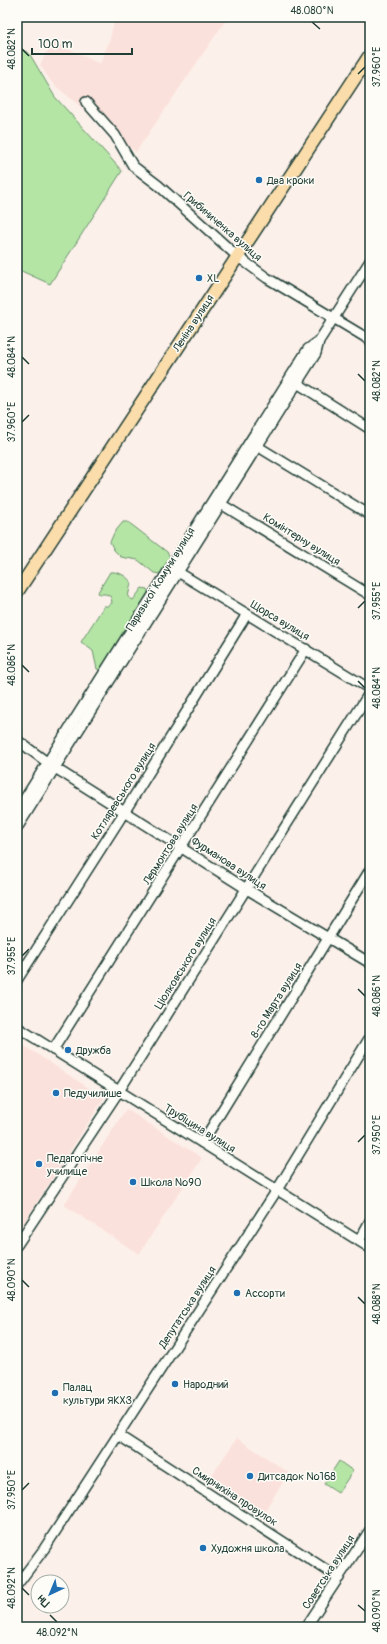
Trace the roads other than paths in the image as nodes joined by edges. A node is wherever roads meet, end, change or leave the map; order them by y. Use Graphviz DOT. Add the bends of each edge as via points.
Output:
graph roads {
  1 [pos="370,55"];
  2 [pos="86,102"];
  3 [pos="237,256"];
  4 [pos="370,261"];
  5 [pos="334,317"];
  6 [pos="319,340"];
  7 [pos="370,340"];
  8 [pos="297,383"];
  9 [pos="370,428"];
  10 [pos="258,446"];
  11 [pos="221,504"];
  12 [pos="370,515"];
  13 [pos="178,572"];
  14 [pos="17,592"];
  15 [pos="370,595"];
  16 [pos="247,614"];
  17 [pos="306,649"];
  18 [pos="370,689"];
  19 [pos="370,692"];
  20 [pos="17,740"];
  21 [pos="51,765"];
  22 [pos="17,811"];
  23 [pos="124,811"];
  24 [pos="17,828"];
  25 [pos="182,847"];
  26 [pos="370,870"];
  27 [pos="246,888"];
  28 [pos="328,938"];
  29 [pos="370,963"];
  30 [pos="17,980"];
  31 [pos="17,1027"];
  32 [pos="370,1037"];
  33 [pos="54,1050"];
  34 [pos="119,1091"];
  35 [pos="202,1143"];
  36 [pos="277,1190"];
  37 [pos="370,1221"];
  38 [pos="359,1241"];
  39 [pos="17,1245"];
  40 [pos="370,1248"];
  41 [pos="118,1435"];
  42 [pos="370,1530"];
  43 [pos="339,1578"];
  44 [pos="17,1585"];
  45 [pos="306,1627"];
  1 -- 3 [label="main road, Леніна вулиця"];
  2 -- 3 [label="street, Грибиниченка вулиця" via="115,135 133,166"];
  3 -- 5 [label="street, Грибиниченка вулиця" via="267,278"];
  3 -- 14 [label="main road, Леніна вулиця"];
  4 -- 5 [label="street, Паризької Комуни вулиця"];
  5 -- 6 [label="street, Паризької Комуни вулиця"];
  5 -- 7 [label="street, Грибиниченка вулиця"];
  6 -- 8 [label="street, Паризької Комуни вулиця" via="316,353"];
  6 -- 21 [label="street, Паризької Комуни вулиця" via="308,349"];
  8 -- 9 [label="street"];
  8 -- 10 [label="street, Паризької Комуни вулиця"];
  10 -- 11 [label="street, Паризької Комуни вулиця"];
  10 -- 12 [label="street"];
  11 -- 13 [label="street, Паризької Комуни вулиця"];
  11 -- 15 [label="street, Комінтерну вулиця"];
  13 -- 16 [label="street, Щорса вулиця"];
  13 -- 21 [label="street, Паризької Комуни вулиця"];
  16 -- 17 [label="street, Щорса вулиця"];
  16 -- 23 [label="street, Котляревського вулиця"];
  17 -- 18 [label="street, Щорса вулиця"];
  17 -- 25 [label="street, Лермонтова вулиця"];
  19 -- 27 [label="street, Ціолковського вулиця"];
  20 -- 21 [label="street, Фурманова вулиця"];
  21 -- 22 [label="street, Паризької Комуни вулиця"];
  21 -- 23 [label="street, Фурманова вулиця"];
  21 -- 24 [label="street, Паризької Комуни вулиця"];
  23 -- 25 [label="street, Фурманова вулиця"];
  23 -- 30 [label="street, Котляревського вулиця"];
  25 -- 27 [label="street, Фурманова вулиця"];
  25 -- 33 [label="street, Лермонтова вулиця"];
  26 -- 28 [label="street, 8-го Марта вулиця"];
  27 -- 28 [label="street, Фурманова вулиця"];
  27 -- 34 [label="street, Ціолковського вулиця"];
  28 -- 29 [label="street, Фурманова вулиця"];
  28 -- 35 [label="street, 8-го Марта вулиця"];
  31 -- 33 [label="street, Трубіцина вулиця"];
  32 -- 36 [label="street, Депутатська вулиця"];
  33 -- 34 [label="street, Трубіцина вулиця"];
  34 -- 35 [label="street, Трубіцина вулиця"];
  34 -- 39 [label="street, Ціолковського вулиця"];
  35 -- 36 [label="street, Трубіцина вулиця"];
  36 -- 38 [label="street, Трубіцина вулиця"];
  36 -- 41 [label="street, Депутатська вулиця"];
  37 -- 38 [label="street"];
  38 -- 40 [label="street, Трубіцина вулиця"];
  41 -- 43 [label="street, Смирнихіна провулок"];
  41 -- 44 [label="street, Депутатська вулиця" via="44,1549"];
  42 -- 43 [label="street, Советська вулиця"];
  43 -- 45 [label="street, Советська вулиця"];
}
